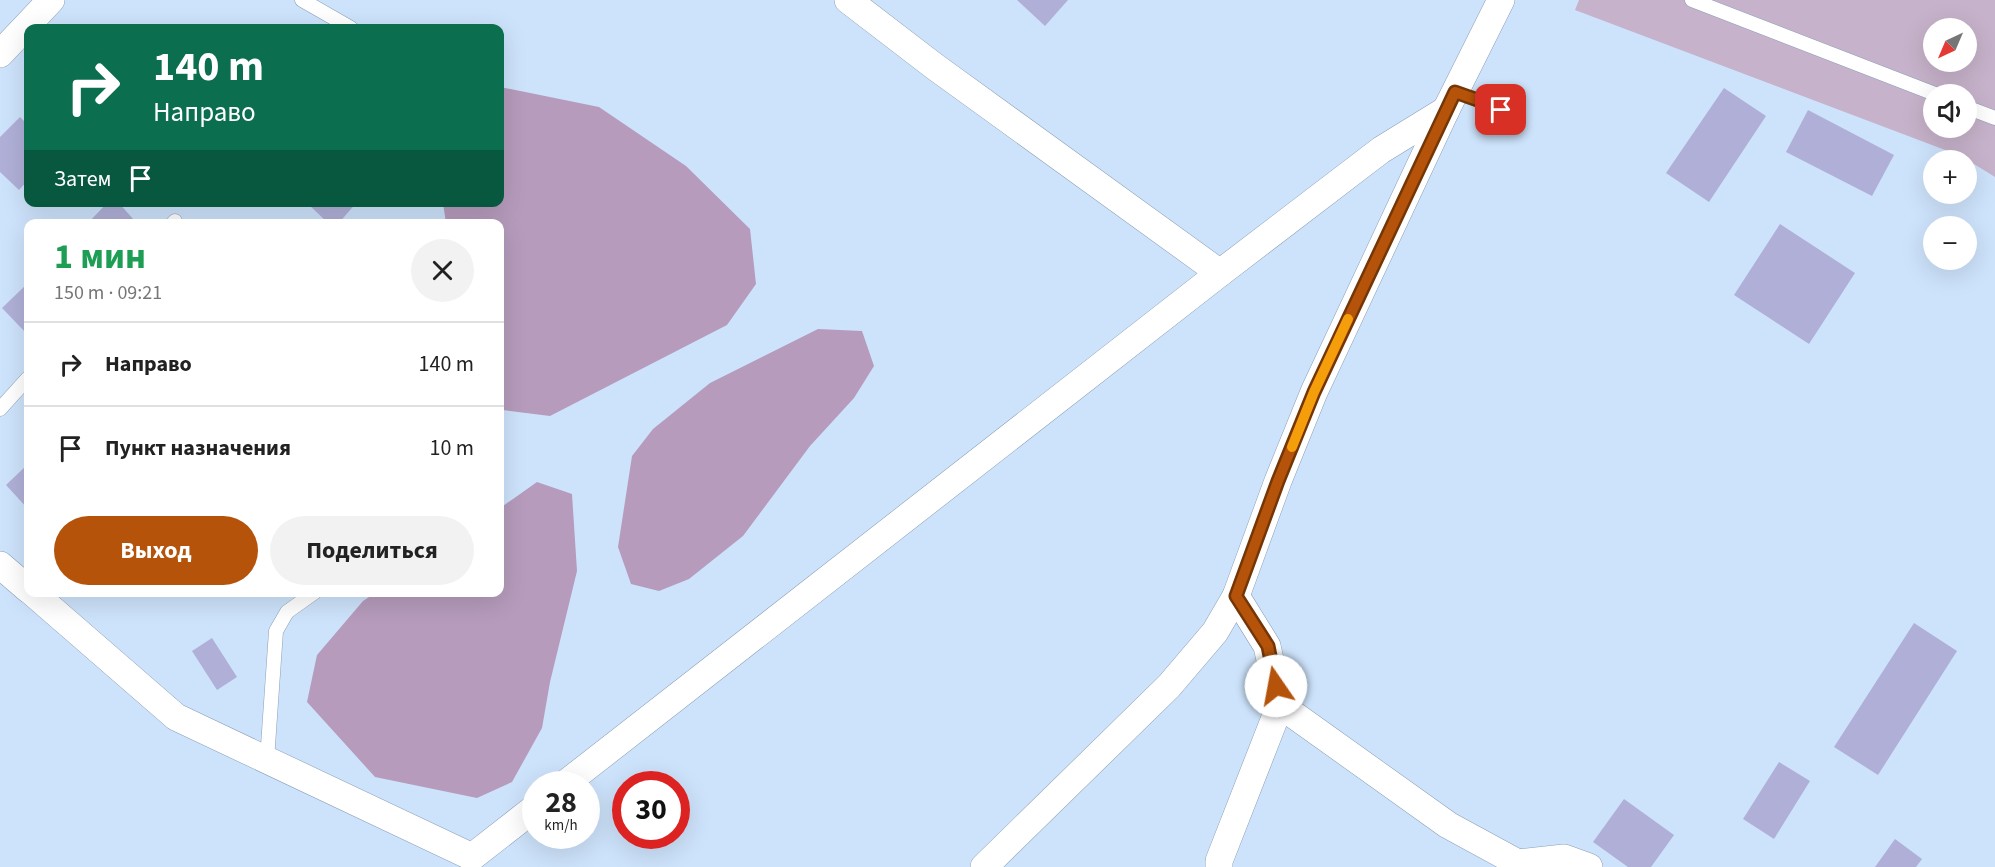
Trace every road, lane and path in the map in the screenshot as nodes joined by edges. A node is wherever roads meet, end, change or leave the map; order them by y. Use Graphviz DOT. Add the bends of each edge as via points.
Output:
graph roads {
  1 [pos="51,0"];
  2 [pos="302,0"];
  3 [pos="848,0"];
  4 [pos="1501,0"];
  5 [pos="1692,0"];
  6 [pos="28,24"];
  7 [pos="344,24"];
  8 [pos="24,29"];
  9 [pos="0,54"];
  10 [pos="1923,89"];
  11 [pos="1450,101"];
  12 [pos="1977,111"];
  13 [pos="1516,118"];
  14 [pos="1995,118"];
  15 [pos="1220,273"];
  16 [pos="24,382"];
  17 [pos="0,409"];
  18 [pos="0,565"];
  19 [pos="24,586"];
  20 [pos="1236,596"];
  21 [pos="38,597"];
  22 [pos="308,597"];
  23 [pos="1280,705"];
  24 [pos="267,760"];
  25 [pos="582,771"];
  26 [pos="522,818"];
  27 [pos="466,862"];
  28 [pos="984,867"];
  29 [pos="1219,867"];
  30 [pos="1589,867"];
  1 -- 6 [label="street"];
  2 -- 7 [label="lane"];
  3 -- 15 [label="street"];
  4 -- 11 [label="street"];
  5 -- 10 [label="lane"];
  8 -- 9 [label="street"];
  11 -- 13 [label="lane" via="1486,103"];
  11 -- 15 [label="street"];
  11 -- 20 [label="street" via="1314,392"];
  12 -- 14 [label="lane"];
  15 -- 25 [label="street"];
  16 -- 17 [label="lane"];
  18 -- 19 [label="street"];
  20 -- 23 [label="street" via="1268,646"];
  20 -- 28 [label="street" via="1215,632 1169,686"];
  21 -- 24 [label="street" via="176,717"];
  22 -- 24 [label="lane" via="287,612 276,631"];
  23 -- 29 [label="street"];
  23 -- 30 [label="street" via="1448,825 1518,863 1564,858"];
  24 -- 27 [label="street"];
  26 -- 27 [label="street"];
}
